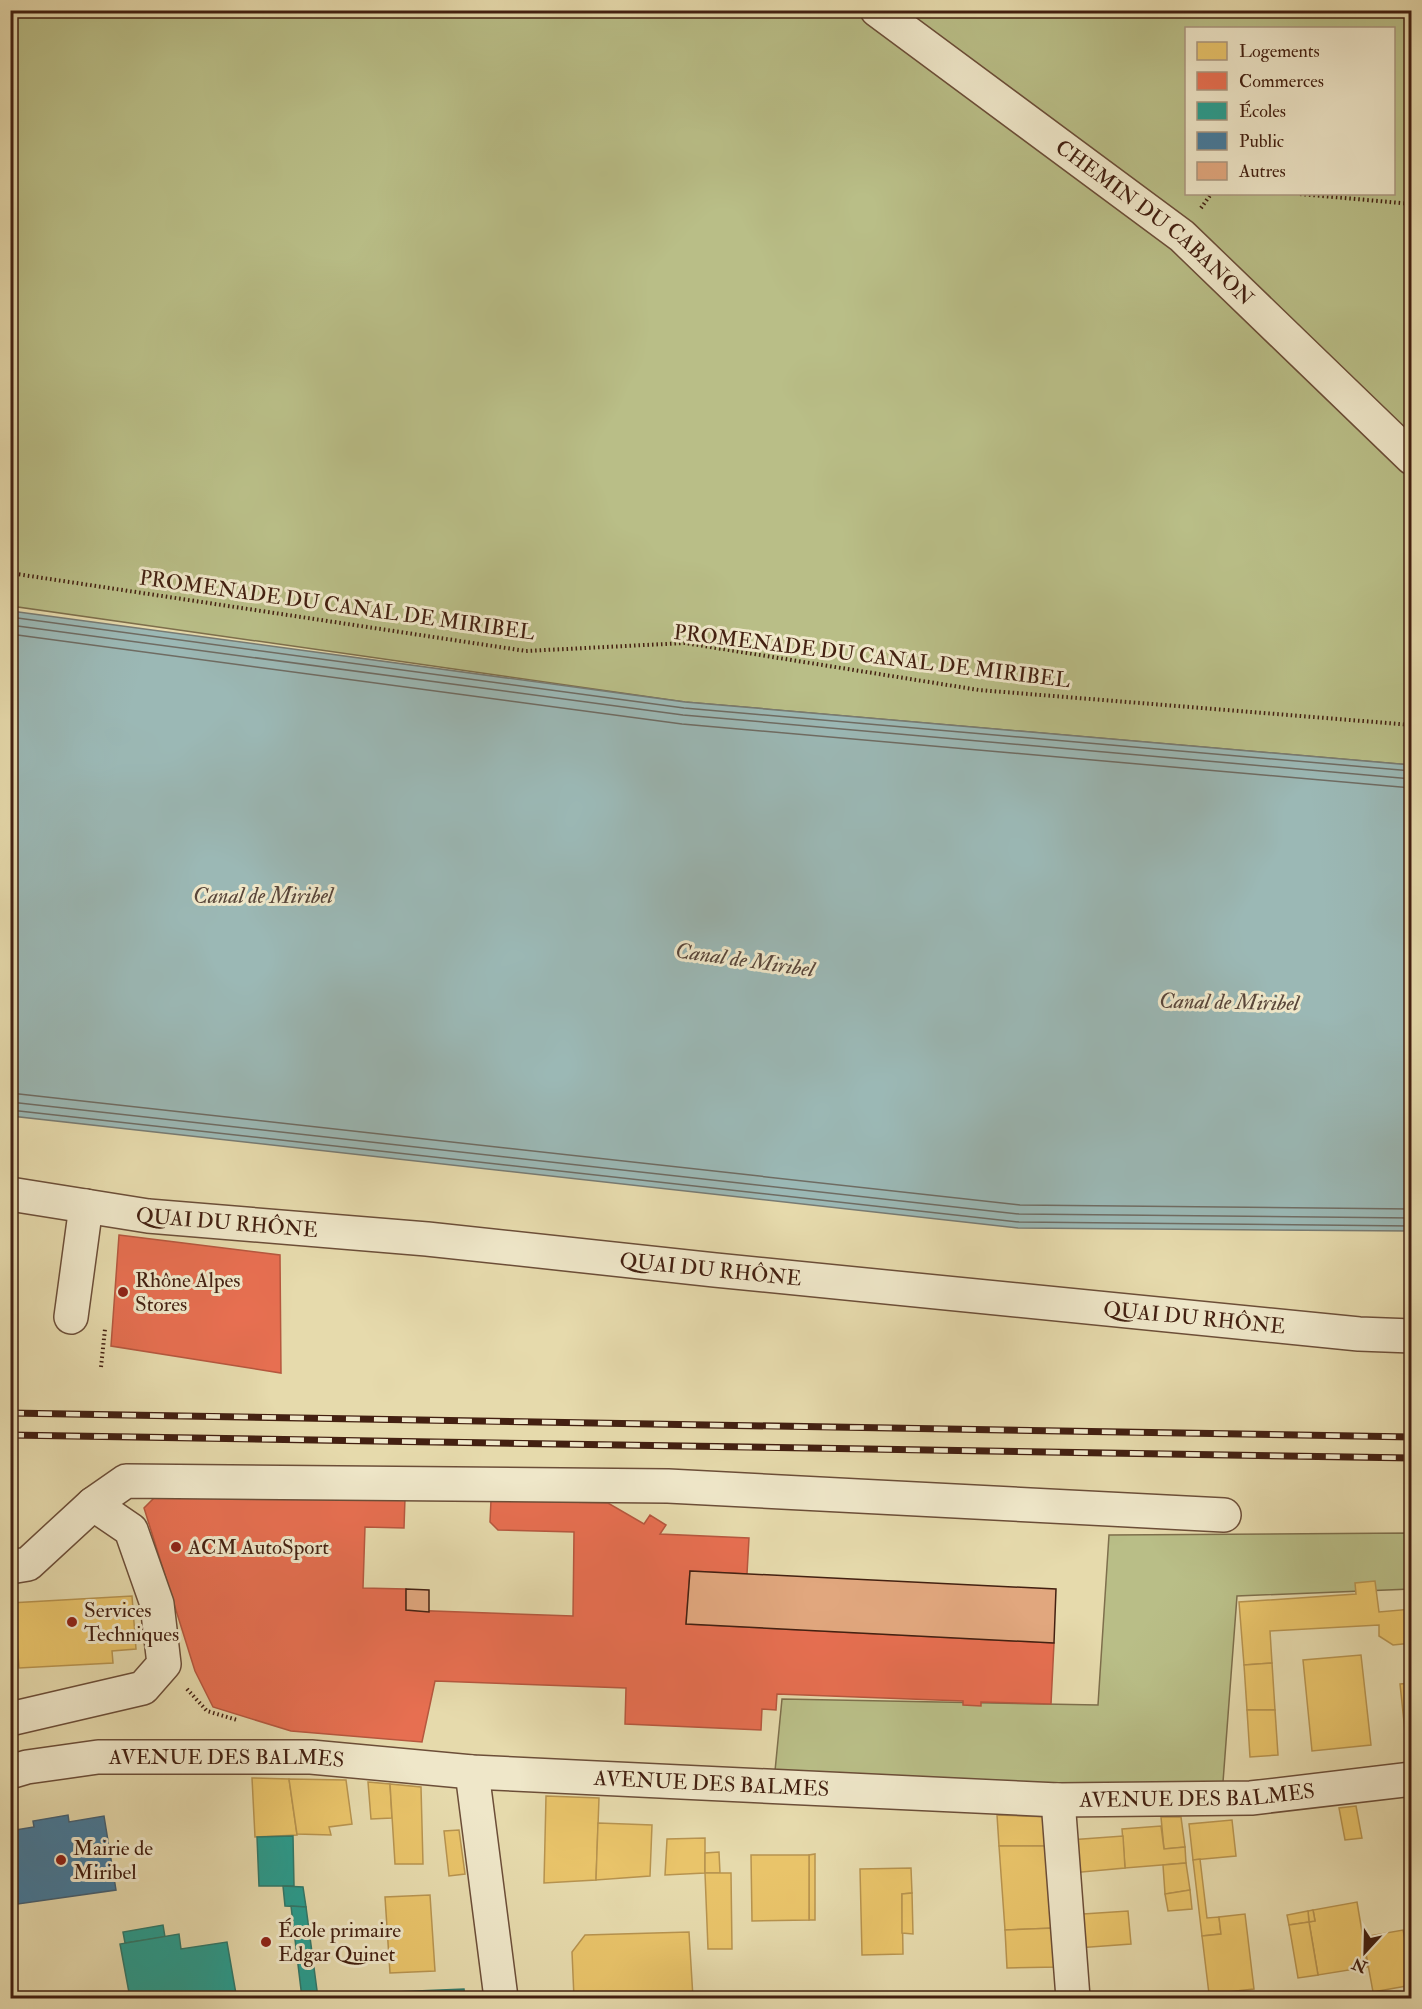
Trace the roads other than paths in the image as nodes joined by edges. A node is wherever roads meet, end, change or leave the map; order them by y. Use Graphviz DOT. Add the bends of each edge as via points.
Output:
graph roads {
  1 [pos="877,10"];
  2 [pos="1412,458"];
  3 [pos="10,1194"];
  4 [pos="86,1206"];
  5 [pos="71,1317"];
  6 [pos="1412,1336"];
  7 [pos="93,1504"];
  8 [pos="1224,1515"];
  9 [pos="10,1567"];
  10 [pos="10,1719"];
  11 [pos="10,1772"];
  12 [pos="472,1772"];
  13 [pos="1412,1779"];
  14 [pos="1058,1800"];
  15 [pos="501,1998"];
  16 [pos="1072,1998"];
  1 -- 2 [label="street, CHEMIN DU CABANON" via="1182,236"];
  3 -- 4 [label="street, QUAI DU RHÔNE"];
  4 -- 5 [label="street"];
  4 -- 6 [label="street, QUAI DU RHÔNE" via="148,1216 427,1239 1323,1331"];
  7 -- 8 [label="street" via="126,1481 668,1486"];
  7 -- 9 [label="street" via="28,1564"];
  7 -- 10 [label="street" via="130,1530 157,1604 164,1664 143,1688"];
  11 -- 12 [label="street, AVENUE DES BALMES" via="98,1757 311,1758"];
  12 -- 14 [label="street, AVENUE DES BALMES"];
  12 -- 15 [label="street"];
  13 -- 14 [label="street, AVENUE DES BALMES" via="1251,1797"];
  14 -- 16 [label="street"];
}
